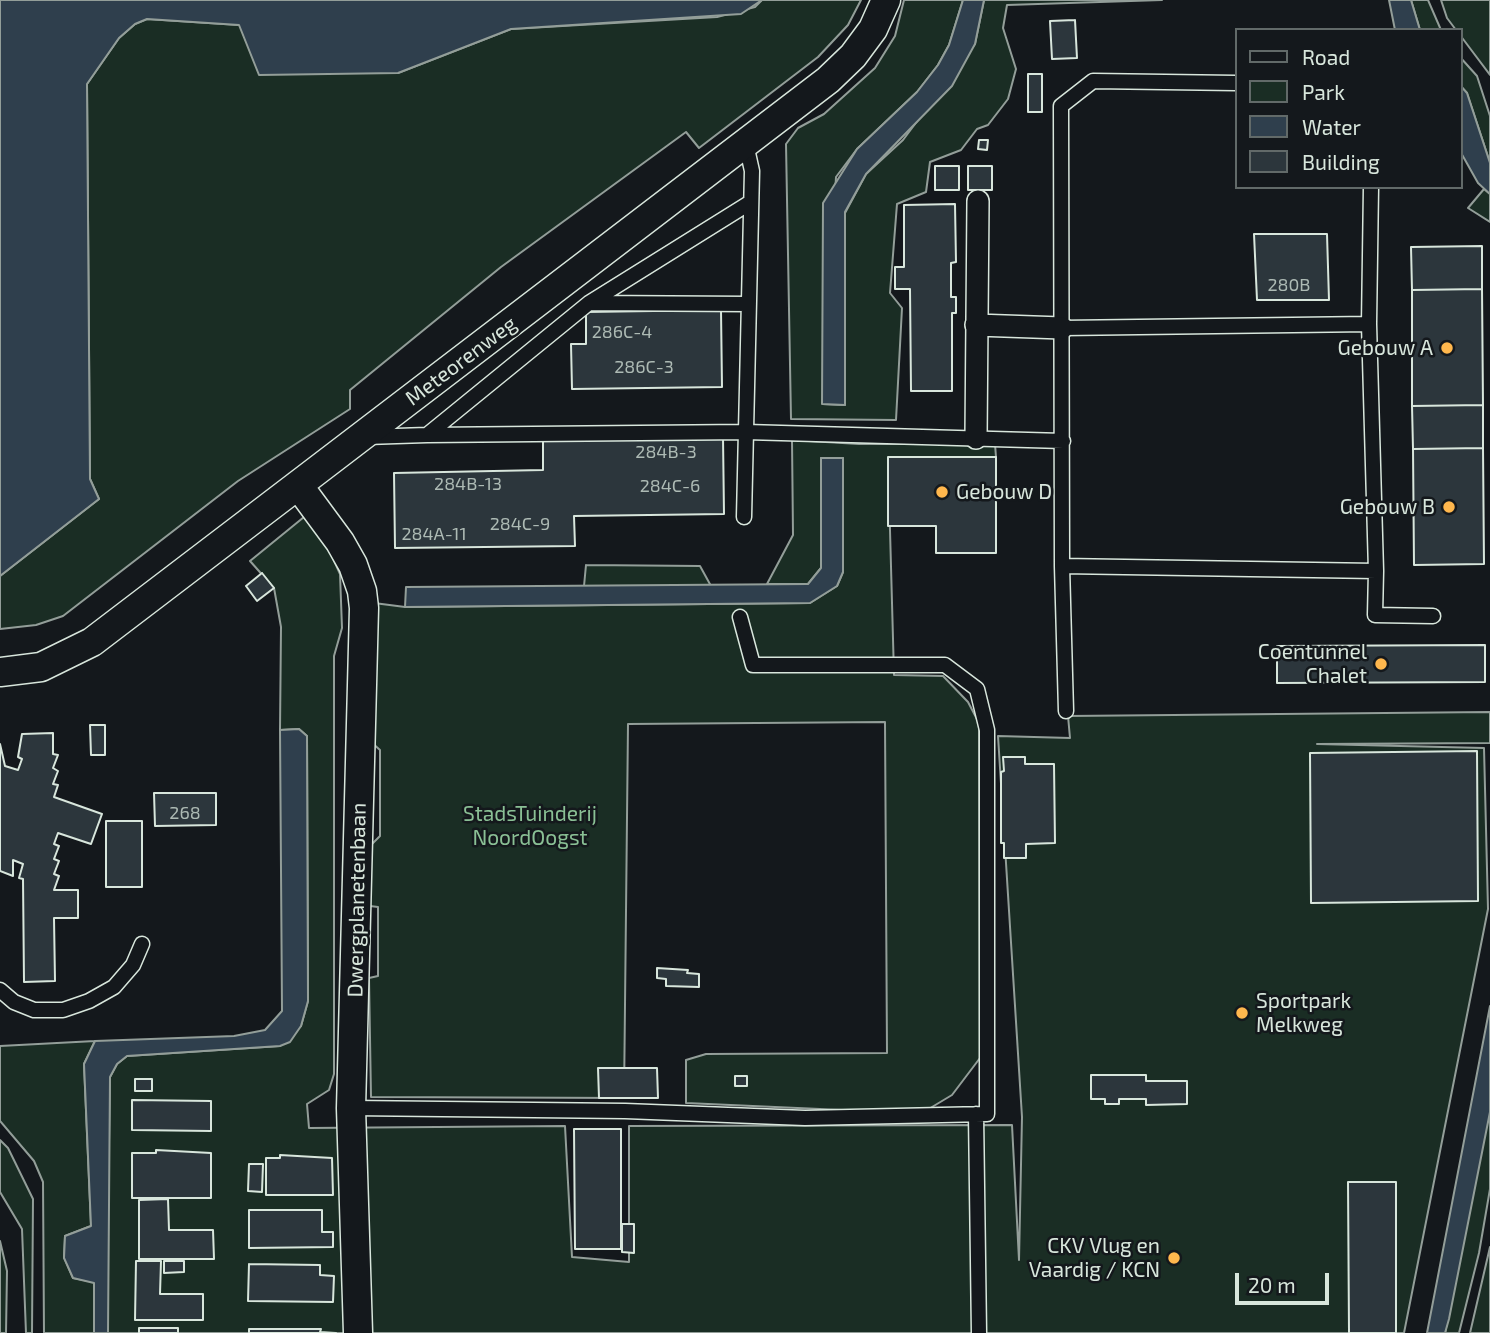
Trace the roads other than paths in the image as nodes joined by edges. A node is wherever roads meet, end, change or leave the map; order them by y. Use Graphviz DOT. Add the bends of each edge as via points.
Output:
graph roads {
  1 [pos="886,0"];
  2 [pos="1234,83"];
  3 [pos="746,144"];
  4 [pos="1371,189"];
  5 [pos="978,201"];
  6 [pos="751,202"];
  7 [pos="589,303"];
  8 [pos="749,304"];
  9 [pos="1369,324"];
  10 [pos="976,325"];
  11 [pos="1062,328"];
  12 [pos="746,432"];
  13 [pos="427,435"];
  14 [pos="361,437"];
  15 [pos="976,438"];
  16 [pos="1063,441"];
  17 [pos="298,485"];
  18 [pos="744,517"];
  19 [pos="1062,566"];
  20 [pos="1376,571"];
  21 [pos="1433,616"];
  22 [pos="740,617"];
  23 [pos="0,673"];
  24 [pos="1066,711"];
  25 [pos="142,944"];
  26 [pos="0,990"];
  27 [pos="351,1108"];
  28 [pos="976,1114"];
  29 [pos="358,1333"];
  30 [pos="979,1333"];
  1 -- 3 [label="street, Meteorenweg" via="873,29 853,56"];
  2 -- 11 [label="lane" via="1093,81 1061,106"];
  3 -- 6 [label="lane" via="752,171"];
  3 -- 14 [label="street, Meteorenweg"];
  4 -- 9 [label="lane"];
  5 -- 10 [label="street"];
  6 -- 7 [label="lane"];
  6 -- 8 [label="lane"];
  7 -- 8 [label="lane"];
  7 -- 13 [label="lane"];
  8 -- 12 [label="lane"];
  9 -- 11 [label="lane"];
  9 -- 20 [label="lane"];
  10 -- 11 [label="street"];
  10 -- 15 [label="street"];
  11 -- 16 [label="lane"];
  12 -- 13 [label="lane"];
  12 -- 15 [label="lane"];
  12 -- 18 [label="lane"];
  13 -- 14 [label="lane"];
  14 -- 17 [label="street, Meteorenweg"];
  15 -- 16 [label="lane"];
  16 -- 19 [label="lane"];
  17 -- 23 [label="street, Meteorenweg" via="92,642 41,667"];
  17 -- 27 [label="street, Dwergplanetenbaan" via="340,542 353,565 363,600"];
  19 -- 20 [label="lane"];
  19 -- 24 [label="lane"];
  20 -- 21 [label="lane" via="1376,615"];
  22 -- 28 [label="lane" via="753,665 945,665 977,689 987,730 987,1114"];
  25 -- 26 [label="lane" via="133,965 114,986 63,1010 34,1010"];
  27 -- 28 [label="lane" via="805,1118"];
  27 -- 29 [label="street, Dwergplanetenbaan"];
  28 -- 30 [label="lane"];
}
